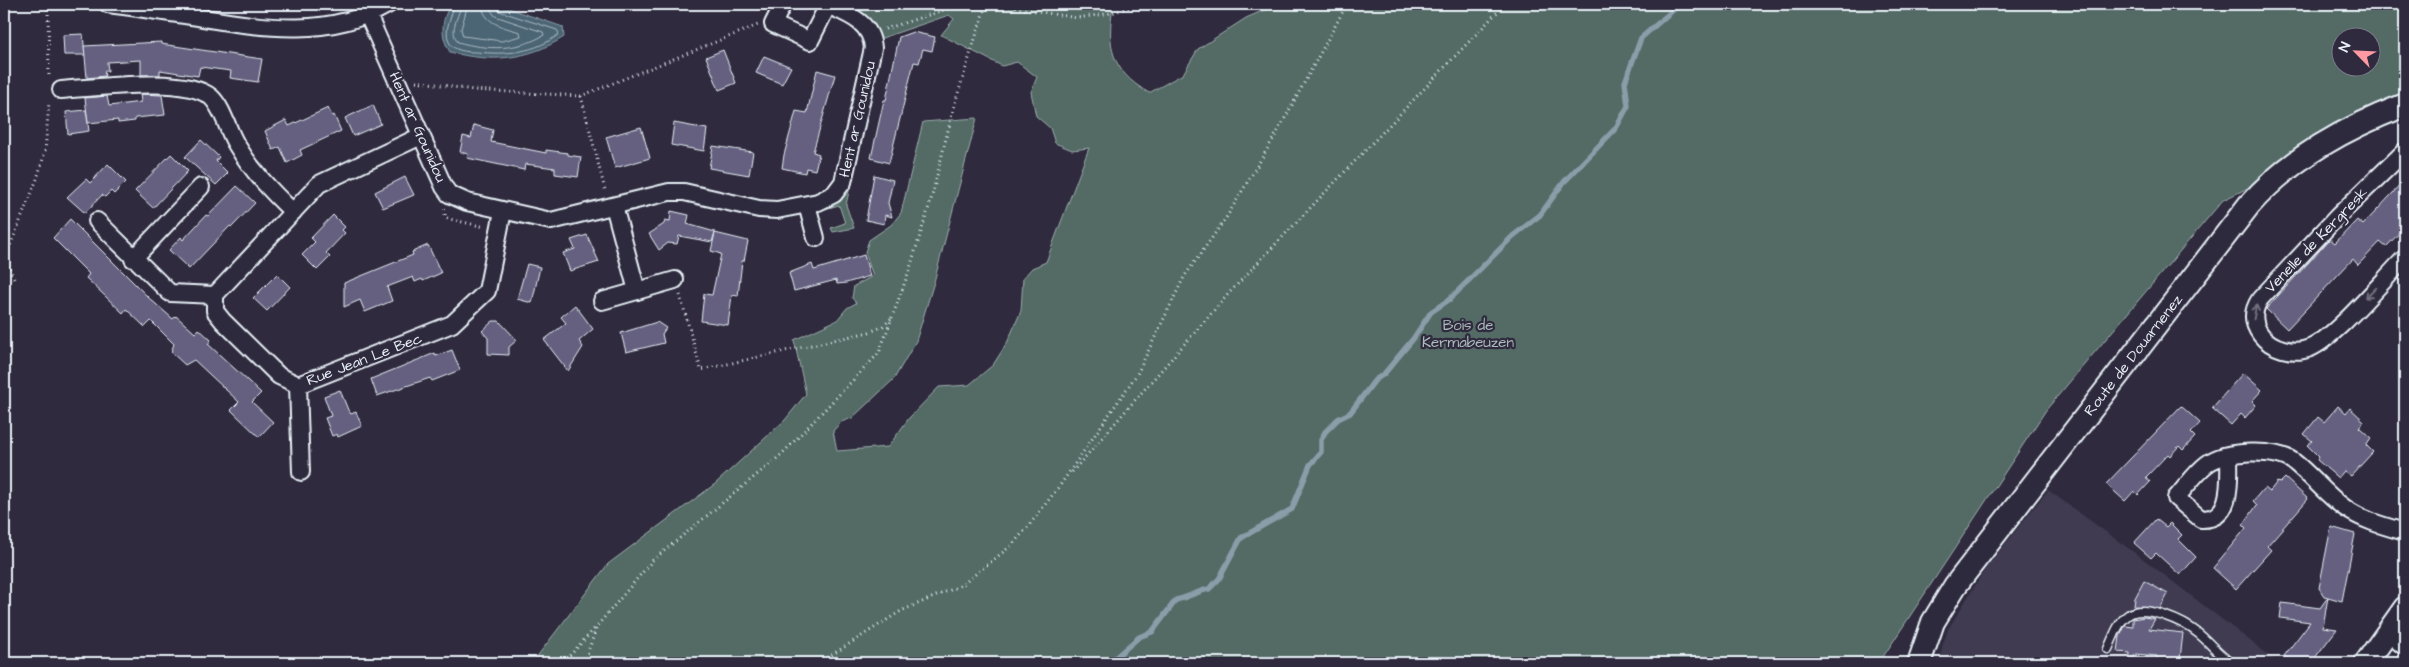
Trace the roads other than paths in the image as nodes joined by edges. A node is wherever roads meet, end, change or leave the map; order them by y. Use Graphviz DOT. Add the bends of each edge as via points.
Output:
graph roads {
  1 [pos="108,4"];
  2 [pos="388,4"];
  3 [pos="783,4"];
  4 [pos="826,5"];
  5 [pos="367,13"];
  6 [pos="53,92"];
  7 [pos="2405,106"];
  8 [pos="421,136"];
  9 [pos="2405,151"];
  10 [pos="201,187"];
  11 [pos="807,205"];
  12 [pos="612,207"];
  13 [pos="503,211"];
  14 [pos="293,212"];
  15 [pos="97,221"];
  16 [pos="816,238"];
  17 [pos="2405,258"];
  18 [pos="133,259"];
  19 [pos="675,280"];
  20 [pos="637,291"];
  21 [pos="215,295"];
  22 [pos="602,301"];
  23 [pos="298,385"];
  24 [pos="2229,455"];
  25 [pos="301,472"];
  26 [pos="2405,532"];
  27 [pos="2405,608"];
  28 [pos="2388,633"];
  29 [pos="2108,648"];
  30 [pos="2405,648"];
  31 [pos="1919,663"];
  32 [pos="2231,663"];
  33 [pos="2366,663"];
  1 -- 5 [label="street" via="289,29 332,25"];
  2 -- 5 [label="street"];
  3 -- 4 [label="street" via="773,24 810,41"];
  4 -- 11 [label="street, Hent ar Gounidou" via="862,23 870,34 872,59 843,182 834,194"];
  5 -- 8 [label="street, Hent ar Gounidou"];
  6 -- 14 [label="street" via="167,84 207,95 216,104 254,171"];
  7 -- 31 [label="main road, Route de Douarnenez" via="2352,127 2305,154 2248,205 1955,586 1933,622"];
  8 -- 13 [label="street, Hent ar Gounidou" via="449,194"];
  8 -- 14 [label="street" via="319,184"];
  17 -- 9 [label="street, Venelle de Kergresk, one-way" via="2329,336 2308,350 2297,352 2278,347 2269,343 2257,330 2254,315 2260,299"];
  10 -- 18 [label="street"];
  11 -- 12 [label="street, Hent ar Gounidou" via="770,211 676,191"];
  11 -- 16 [label="street"];
  12 -- 13 [label="street, Hent ar Gounidou" via="551,221"];
  12 -- 20 [label="street"];
  13 -- 23 [label="street, Rue Jean Le Bec" via="487,291 452,324"];
  14 -- 21 [label="street"];
  15 -- 18 [label="street"];
  18 -- 21 [label="street" via="170,293"];
  19 -- 20 [label="street"];
  20 -- 22 [label="street"];
  21 -- 23 [label="street, Rue Jean Le Bec" via="216,311 224,321 279,376"];
  23 -- 25 [label="street"];
  24 -- 26 [label="street" via="2262,453 2285,457 2346,509 2368,521"];
  27 -- 28 [label="main road"];
  28 -- 30 [label="street"];
  28 -- 33 [label="main road"];
  29 -- 32 [label="lane" via="2127,615 2134,612 2160,613 2198,633"];
}
